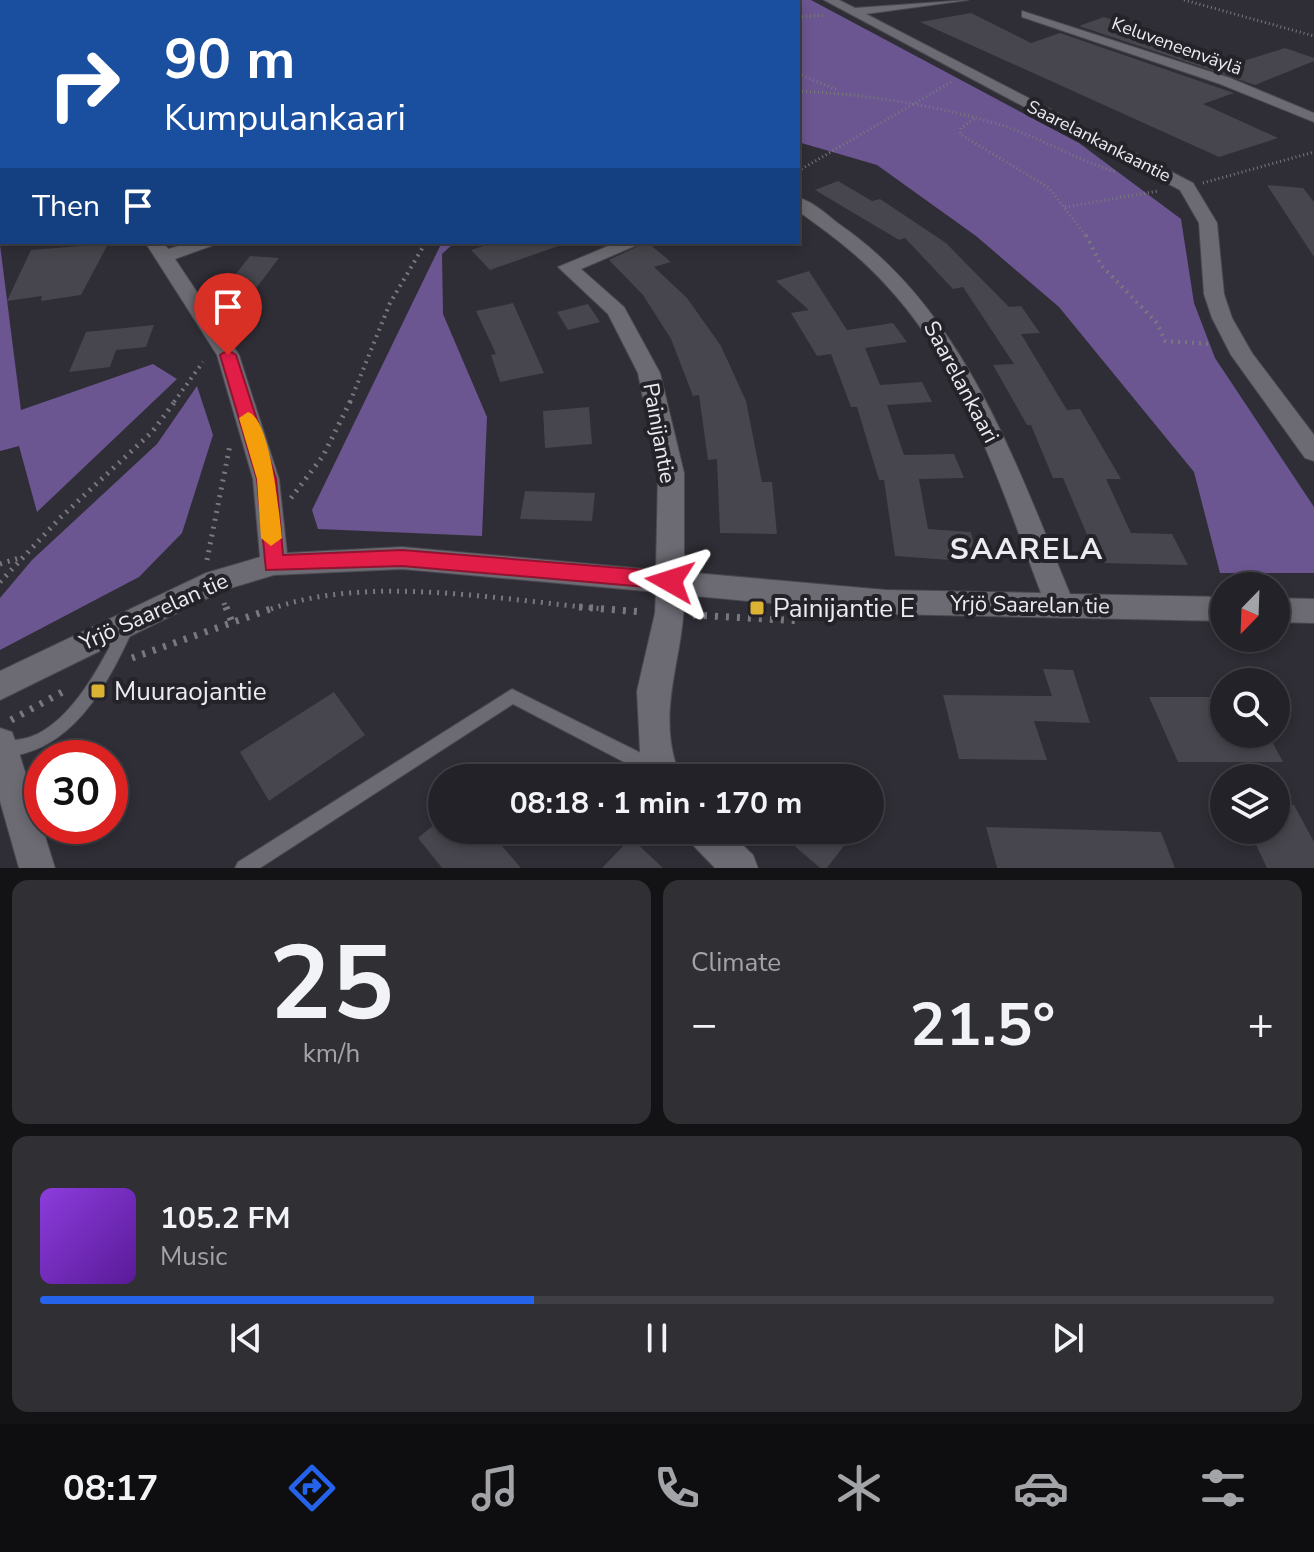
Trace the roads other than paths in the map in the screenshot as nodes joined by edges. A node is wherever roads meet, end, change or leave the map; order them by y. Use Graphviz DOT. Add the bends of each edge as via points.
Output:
graph roads {
  1 [pos="830,0"];
  2 [pos="962,0"];
  3 [pos="852,12"];
  4 [pos="1026,14"];
  5 [pos="1314,118"];
  6 [pos="800,204"];
  7 [pos="198,244"];
  8 [pos="630,244"];
  9 [pos="160,249"];
  10 [pos="1314,452"];
  11 [pos="274,564"];
  12 [pos="670,581"];
  13 [pos="1060,606"];
  14 [pos="1210,609"];
  15 [pos="1290,610"];
  16 [pos="1314,611"];
  17 [pos="130,620"];
  18 [pos="0,686"];
  19 [pos="1,740"];
  20 [pos="642,764"];
  21 [pos="660,764"];
  22 [pos="716,844"];
  23 [pos="37,868"];
  24 [pos="244,868"];
  25 [pos="740,868"];
  1 -- 3 [label="street, Saarelankankaantie"];
  2 -- 3 [label="street"];
  3 -- 10 [label="street, Saarelankankaantie" via="1187,187 1208,223 1214,294 1236,344"];
  4 -- 5 [label="street, Keluveneenväylä" via="1225,81"];
  6 -- 13 [label="street, Saarelankaari" via="839,227 925,315 983,413"];
  7 -- 9 [label="street"];
  8 -- 12 [label="street, Painijantie" via="568,267 617,311 649,373 671,473"];
  9 -- 11 [label="street" via="228,355 266,479"];
  11 -- 12 [label="street, Yrjö Saarelan tie" via="402,558"];
  11 -- 17 [label="street, Yrjö Saarelan tie" via="216,581"];
  12 -- 13 [label="street, Yrjö Saarelan tie" via="886,602"];
  12 -- 21 [label="street, Painijantie" via="670,613 653,691"];
  13 -- 14 [label="street, Yrjö Saarelan tie"];
  15 -- 16 [label="street"];
  17 -- 18 [label="street, Yrjö Saarelan tie"];
  17 -- 19 [label="lane" via="107,668 69,719 37,742"];
  19 -- 23 [label="street"];
  20 -- 24 [label="lane" via="512,696"];
  22 -- 25 [label="street"];
}
